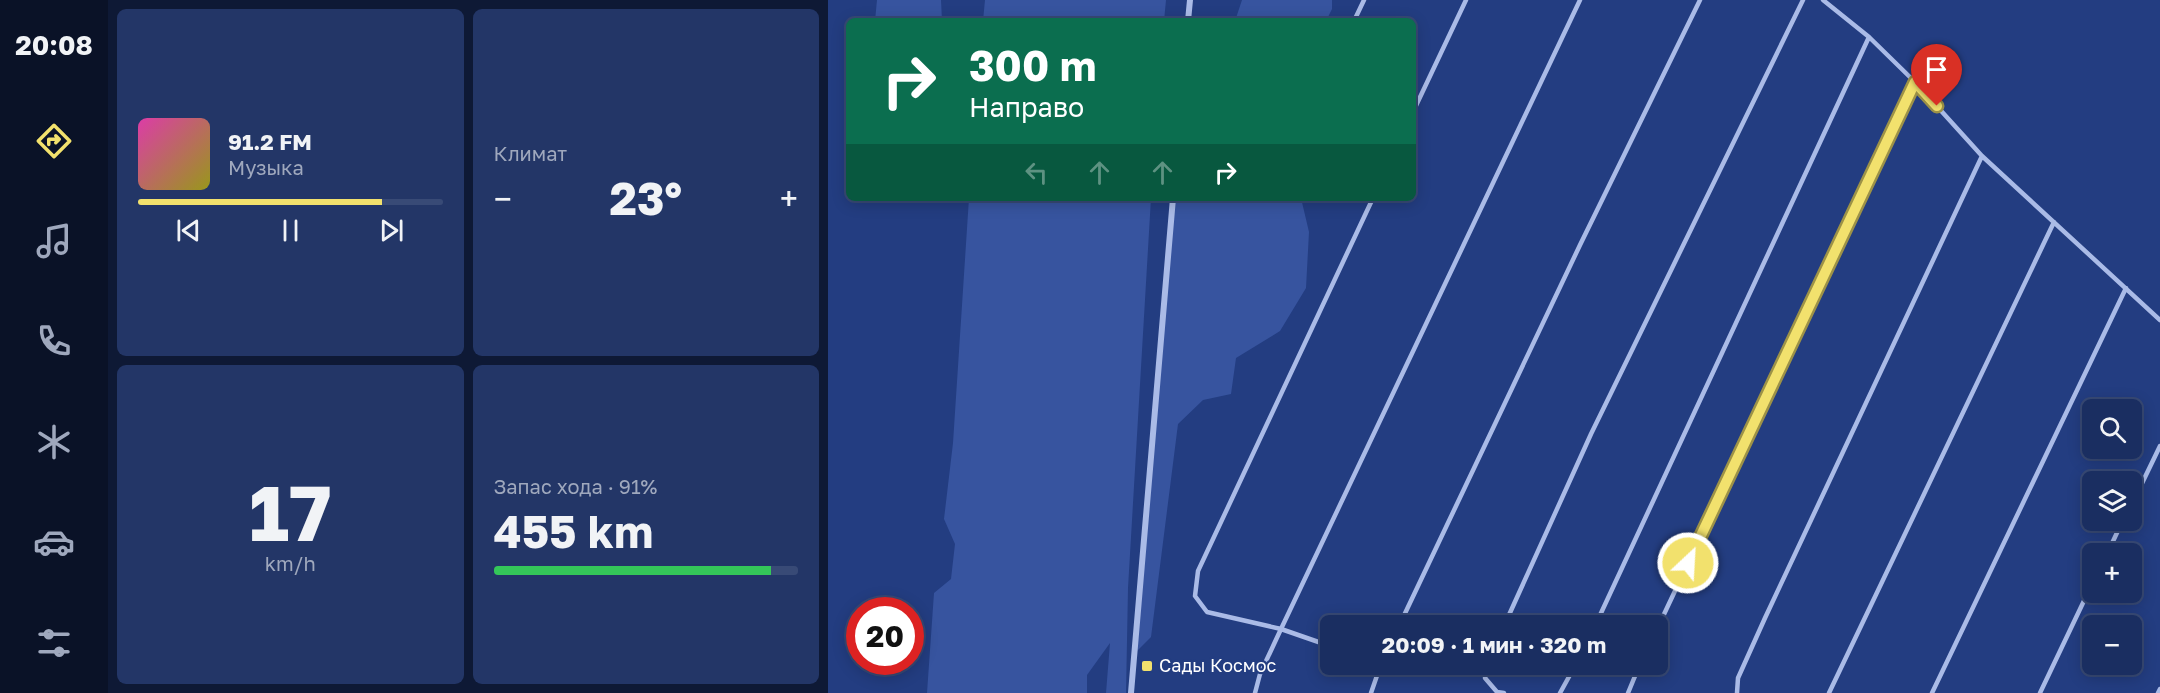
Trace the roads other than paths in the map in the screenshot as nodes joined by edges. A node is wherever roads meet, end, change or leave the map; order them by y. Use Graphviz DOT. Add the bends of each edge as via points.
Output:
graph roads {
  1 [pos="1190,0"];
  2 [pos="1364,0"];
  3 [pos="1466,0"];
  4 [pos="1580,0"];
  5 [pos="1700,0"];
  6 [pos="1803,0"];
  7 [pos="1823,0"];
  8 [pos="1188,18"];
  9 [pos="1355,18"];
  10 [pos="1869,37"];
  11 [pos="1915,82"];
  12 [pos="1416,106"];
  13 [pos="1982,156"];
  14 [pos="1173,201"];
  15 [pos="1371,201"];
  16 [pos="2054,222"];
  17 [pos="2126,288"];
  18 [pos="2160,320"];
  19 [pos="2160,446"];
  20 [pos="2142,483"];
  21 [pos="2083,603"];
  22 [pos="1404,615"];
  23 [pos="1509,615"];
  24 [pos="1600,615"];
  25 [pos="1664,615"];
  26 [pos="1281,629"];
  27 [pos="1320,643"];
  28 [pos="1377,675"];
  29 [pos="1486,675"];
  30 [pos="1570,675"];
  31 [pos="1635,675"];
  32 [pos="1131,693"];
  33 [pos="1255,693"];
  34 [pos="1371,693"];
  35 [pos="1504,693"];
  36 [pos="1560,693"];
  37 [pos="1628,693"];
  38 [pos="1737,693"];
  39 [pos="1829,693"];
  40 [pos="1932,693"];
  41 [pos="2040,693"];
  1 -- 8 [label="street"];
  2 -- 9 [label="lane"];
  3 -- 12 [label="lane"];
  4 -- 26 [label="lane"];
  5 -- 22 [label="lane"];
  6 -- 23 [label="lane" via="1591,434"];
  7 -- 10 [label="lane"];
  10 -- 11 [label="lane"];
  10 -- 24 [label="lane"];
  11 -- 13 [label="lane"];
  11 -- 25 [label="lane"];
  13 -- 16 [label="lane"];
  13 -- 38 [label="lane" via="1765,618 1738,678"];
  14 -- 32 [label="street"];
  15 -- 26 [label="lane" via="1198,571 1195,597 1207,612"];
  16 -- 17 [label="lane"];
  16 -- 39 [label="lane"];
  17 -- 18 [label="lane"];
  17 -- 40 [label="lane"];
  19 -- 20 [label="lane"];
  21 -- 41 [label="lane"];
  26 -- 27 [label="lane"];
  26 -- 33 [label="lane"];
  28 -- 34 [label="lane"];
  29 -- 35 [label="lane" via="1497,692"];
  30 -- 36 [label="lane"];
  31 -- 37 [label="lane"];
}
